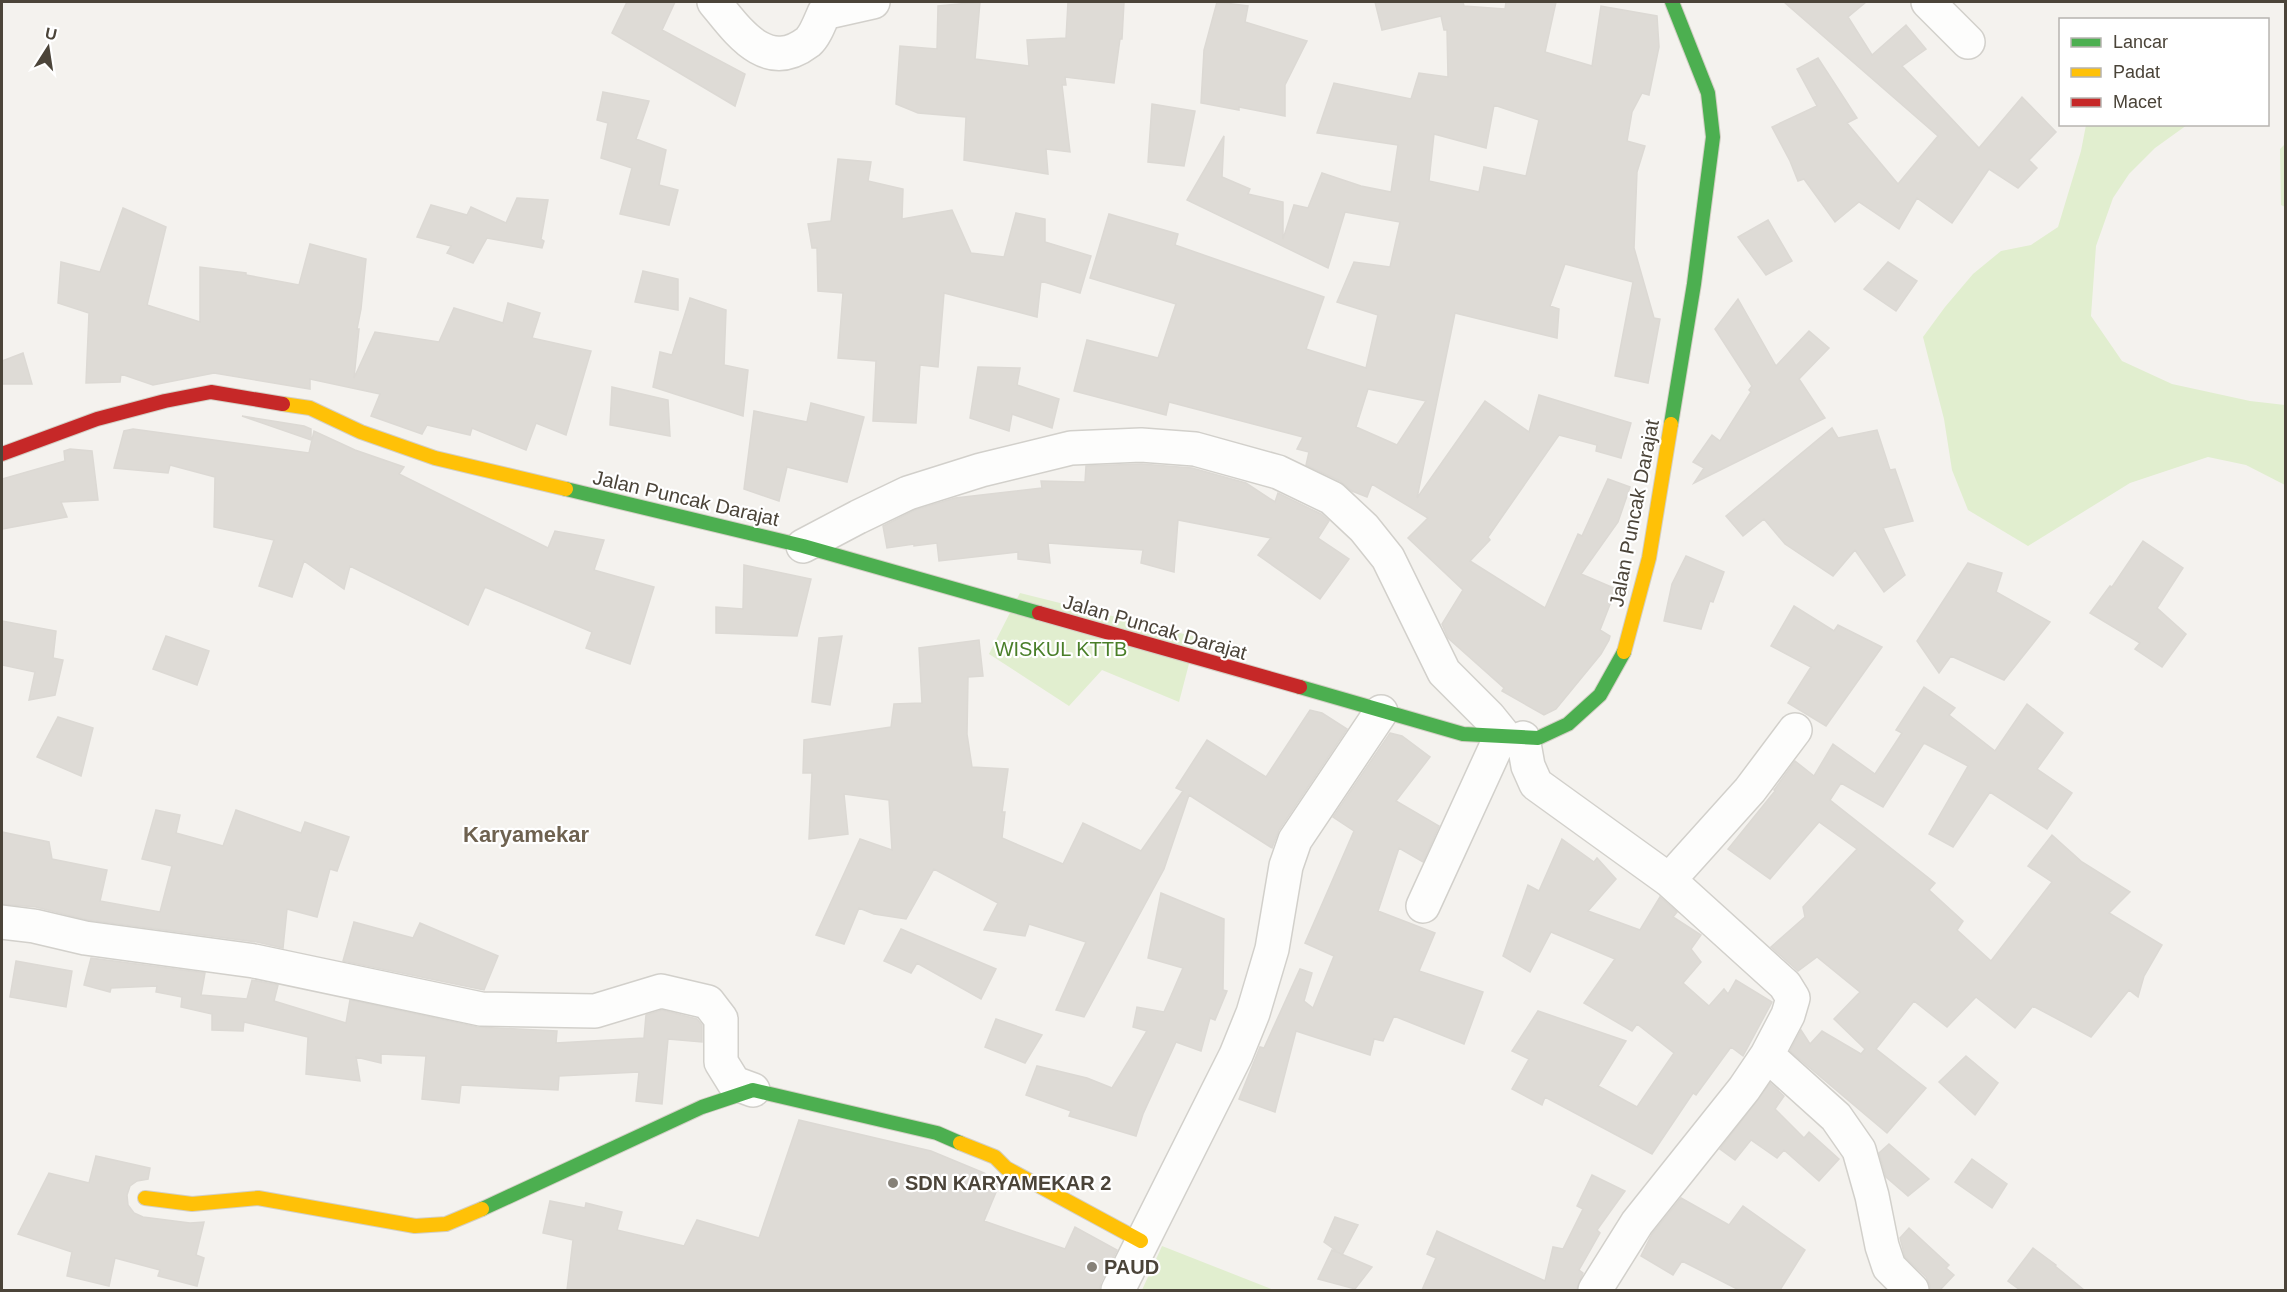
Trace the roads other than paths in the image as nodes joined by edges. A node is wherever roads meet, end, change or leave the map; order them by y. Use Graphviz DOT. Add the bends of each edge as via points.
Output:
graph roads {
  1 [pos="714,2"];
  2 [pos="873,2"];
  3 [pos="1672,2"];
  4 [pos="1928,2"];
  5 [pos="1968,42"];
  6 [pos="2,454"];
  7 [pos="803,546"];
  8 [pos="1381,712"];
  9 [pos="1795,730"];
  10 [pos="1510,738"];
  11 [pos="1669,880"];
  12 [pos="1423,906"];
  13 [pos="2,922"];
  14 [pos="1767,1055"];
  15 [pos="753,1090"];
  16 [pos="145,1198"];
  17 [pos="1141,1241"];
  18 [pos="1118,1290"];
  19 [pos="1595,1290"];
  20 [pos="1912,1290"];
  1 -- 2 [label="street" via="752,44 770,54 790,51 809,41 824,14"];
  3 -- 10 [label="street, Jalan Puncak Darajat" via="1708,93 1713,137 1694,284 1649,558 1627,647 1600,695 1568,724 1538,738"];
  4 -- 5 [label="street"];
  6 -- 7 [label="street, Jalan Puncak Darajat" via="96,419 211,392 310,408 435,458"];
  7 -- 8 [label="street, Jalan Puncak Darajat"];
  7 -- 10 [label="street" via="908,493 981,470 1071,448 1141,445 1195,449 1278,472 1332,498 1388,558 1444,672"];
  8 -- 10 [label="street, Jalan Puncak Darajat" via="1463,735"];
  8 -- 17 [label="street" via="1295,840 1286,866 1272,949 1249,1023"];
  9 -- 11 [label="street" via="1750,790"];
  10 -- 11 [label="street" via="1536,783"];
  10 -- 12 [label="street"];
  11 -- 14 [label="street" via="1789,989 1792,1005"];
  13 -- 15 [label="street" via="85,938 254,961 481,1010 596,1011 661,991 708,1002 721,1019 721,1062 734,1083"];
  14 -- 19 [label="street" via="1637,1223"];
  14 -- 20 [label="street" via="1836,1117 1858,1150 1889,1267"];
  15 -- 16 [label="street" via="702,1107 446,1224 414,1226 258,1198 192,1203"];
  15 -- 17 [label="street" via="937,1133 995,1157 1006,1168"];
  17 -- 18 [label="street"];
}
